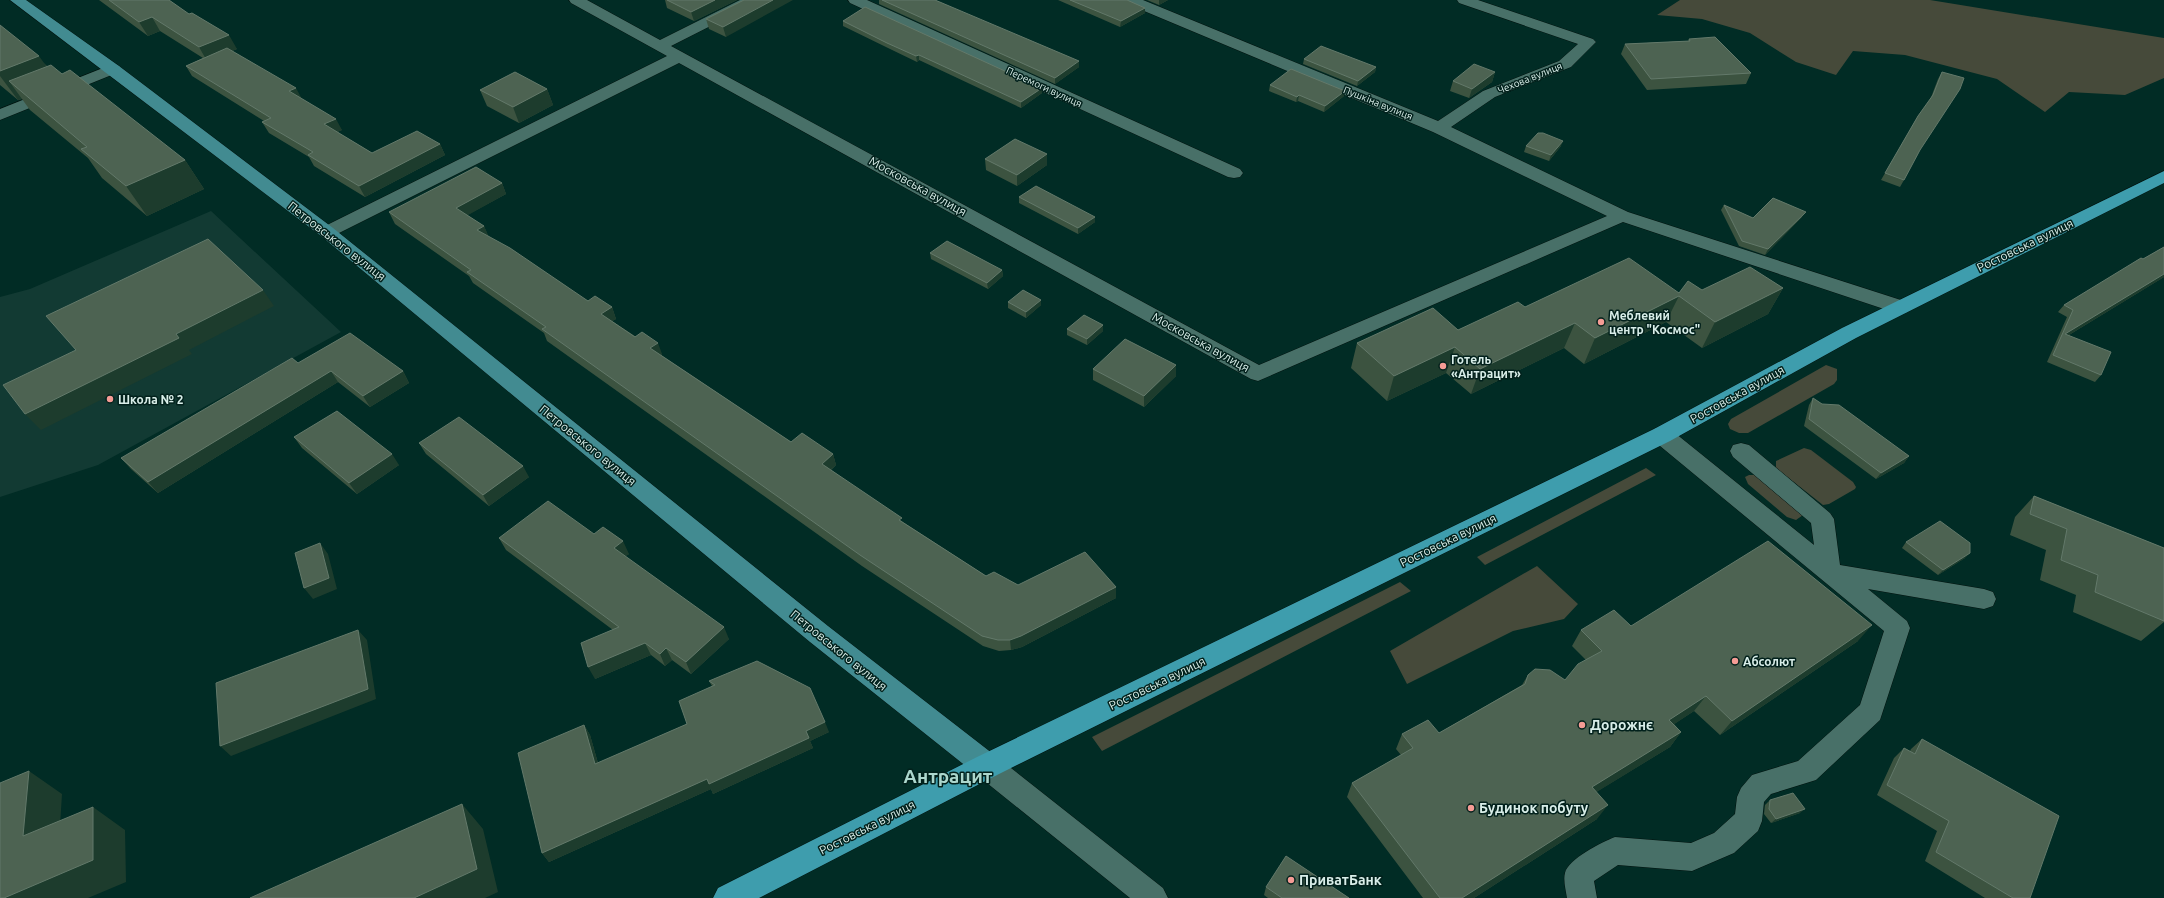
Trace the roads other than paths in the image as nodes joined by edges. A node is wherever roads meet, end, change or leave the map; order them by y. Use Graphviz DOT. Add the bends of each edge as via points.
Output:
graph roads {
  1 [pos="17,0"];
  2 [pos="576,0"];
  3 [pos="751,0"];
  4 [pos="855,0"];
  5 [pos="1130,0"];
  6 [pos="1464,0"];
  7 [pos="661,45"];
  8 [pos="680,56"];
  9 [pos="113,69"];
  10 [pos="0,115"];
  11 [pos="1439,128"];
  12 [pos="1234,173"];
  13 [pos="2164,176"];
  14 [pos="1622,216"];
  15 [pos="327,232"];
  16 [pos="1900,308"];
  17 [pos="1662,435"];
  18 [pos="1741,451"];
  19 [pos="1829,572"];
  20 [pos="1984,599"];
  21 [pos="987,766"];
  22 [pos="728,898"];
  23 [pos="1153,898"];
  24 [pos="1582,898"];
  1 -- 9 [label="main road, Петровського вулиця"];
  2 -- 7 [label="street, Московська вулиця"];
  3 -- 7 [label="street"];
  4 -- 12 [label="street, Перемоги вулиця"];
  5 -- 11 [label="street, Пушкіна вулиця"];
  6 -- 11 [label="street, Чехова вулиця" via="1588,42 1565,64 1489,94"];
  7 -- 8 [label="street, Московська вулиця"];
  8 -- 14 [label="street, Московська вулиця" via="1258,374"];
  8 -- 15 [label="street"];
  9 -- 10 [label="street"];
  9 -- 15 [label="main road, Петровського вулиця"];
  11 -- 14 [label="street, Пушкіна вулиця"];
  13 -- 16 [label="highway, Ростовська вулиця"];
  14 -- 16 [label="street, Пушкіна вулиця"];
  15 -- 21 [label="main road, Петровського вулиця" via="812,629"];
  16 -- 17 [label="highway, Ростовська вулиця"];
  17 -- 19 [label="street"];
  17 -- 21 [label="highway, Ростовська вулиця"];
  18 -- 19 [label="street" via="1822,519"];
  19 -- 20 [label="street"];
  19 -- 24 [label="street" via="1898,628 1871,712 1806,771 1762,784 1751,797 1748,821 1724,843 1692,857 1615,851 1579,874"];
  21 -- 22 [label="highway, Ростовська вулиця"];
  21 -- 23 [label="street, Петровського вулиця"];
}
